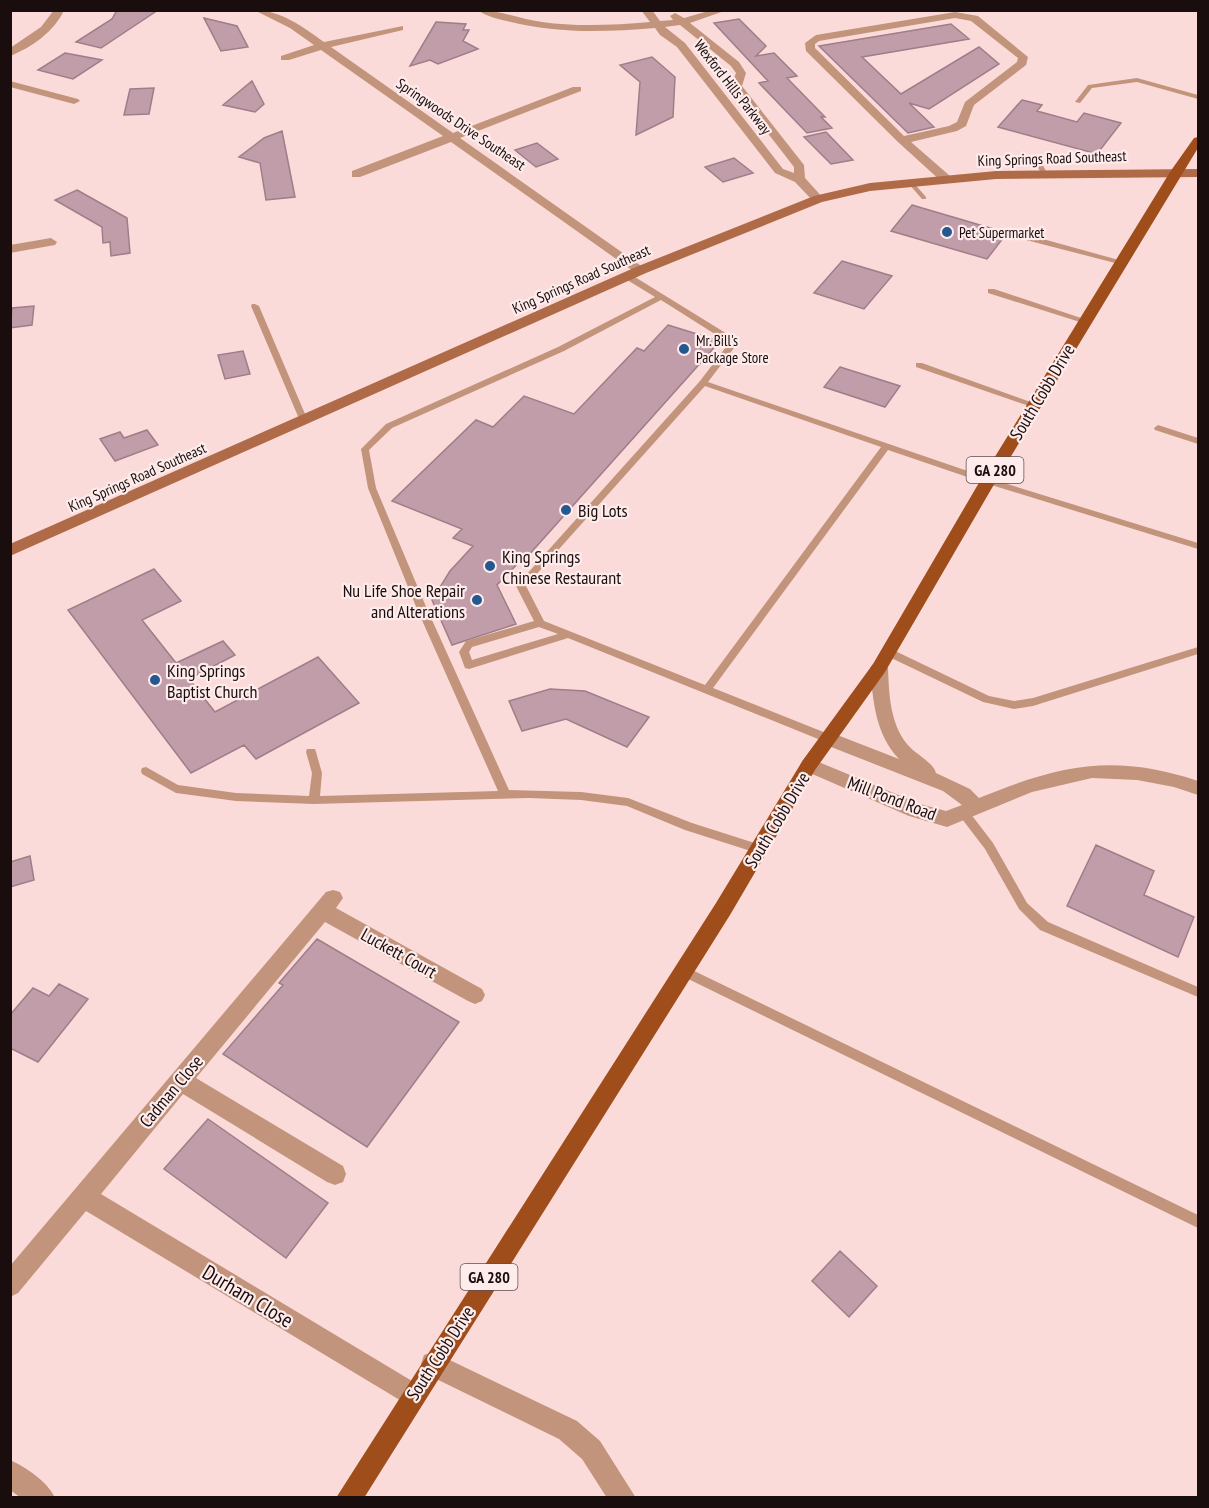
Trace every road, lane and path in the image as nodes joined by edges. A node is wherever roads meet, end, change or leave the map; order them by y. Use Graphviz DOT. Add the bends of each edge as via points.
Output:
graph roads {
  1 [pos="59,10"];
  2 [pos="259,10"];
  3 [pos="482,10"];
  4 [pos="646,10"];
  5 [pos="670,10"];
  6 [pos="722,10"];
  7 [pos="679,21"];
  8 [pos="657,25"];
  9 [pos="399,28"];
  10 [pos="321,46"];
  11 [pos="10,53"];
  12 [pos="285,58"];
  13 [pos="10,84"];
  14 [pos="577,89"];
  15 [pos="1198,97"];
  16 [pos="74,101"];
  17 [pos="1078,102"];
  18 [pos="761,118"];
  19 [pos="741,121"];
  20 [pos="453,137"];
  21 [pos="902,140"];
  22 [pos="1198,140"];
  23 [pos="1036,158"];
  24 [pos="1176,172"];
  25 [pos="1044,173"];
  26 [pos="1198,173"];
  27 [pos="356,174"];
  28 [pos="799,179"];
  29 [pos="946,179"];
  30 [pos="910,182"];
  31 [pos="924,198"];
  32 [pos="818,199"];
  33 [pos="1029,238"];
  34 [pos="51,242"];
  35 [pos="10,249"];
  36 [pos="1122,262"];
  37 [pos="641,270"];
  38 [pos="627,276"];
  39 [pos="991,291"];
  40 [pos="661,297"];
  41 [pos="255,306"];
  42 [pos="1086,321"];
  43 [pos="919,365"];
  44 [pos="703,383"];
  45 [pos="1035,405"];
  46 [pos="304,421"];
  47 [pos="1158,428"];
  48 [pos="1198,441"];
  49 [pos="886,446"];
  50 [pos="988,481"];
  51 [pos="1198,546"];
  52 [pos="10,550"];
  53 [pos="540,623"];
  54 [pos="566,635"];
  55 [pos="1198,651"];
  56 [pos="884,660"];
  57 [pos="707,689"];
  58 [pos="827,738"];
  59 [pos="311,752"];
  60 [pos="809,765"];
  61 [pos="146,771"];
  62 [pos="949,786"];
  63 [pos="1198,788"];
  64 [pos="505,794"];
  65 [pos="314,800"];
  66 [pos="969,809"];
  67 [pos="760,849"];
  68 [pos="328,904"];
  69 [pos="684,971"];
  70 [pos="1198,992"];
  71 [pos="475,995"];
  72 [pos="179,1080"];
  73 [pos="334,1173"];
  74 [pos="83,1196"];
  75 [pos="1198,1222"];
  76 [pos="10,1285"];
  77 [pos="433,1364"];
  78 [pos="413,1396"];
  79 [pos="10,1473"];
  80 [pos="619,1496"];
  81 [pos="42,1497"];
  82 [pos="349,1497"];
  1 -- 11 [label="street" via="44,29"];
  2 -- 10 [label="street, Springwoods Drive Southeast" via="294,26"];
  3 -- 8 [label="street" via="506,20 554,29"];
  4 -- 8 [label="street, Wexford Hills Parkway"];
  5 -- 7 [label="street, Wexford Hills Parkway"];
  6 -- 7 [label="street"];
  7 -- 8 [label="street"];
  7 -- 18 [label="street, Wexford Hills Parkway" via="735,64 741,73 736,86"];
  8 -- 19 [label="street, Wexford Hills Parkway" via="681,45"];
  9 -- 10 [label="street"];
  10 -- 12 [label="street"];
  10 -- 20 [label="street, Springwoods Drive Southeast"];
  13 -- 16 [label="street"];
  14 -- 20 [label="street"];
  15 -- 17 [label="lane" via="1137,80 1090,86"];
  18 -- 19 [label="street"];
  18 -- 28 [label="street, Wexford Hills Parkway" via="800,167"];
  19 -- 28 [label="street, Wexford Hills Parkway" via="779,171"];
  20 -- 27 [label="street"];
  20 -- 37 [label="street, Springwoods Drive Southeast"];
  21 -- 21 [label="street" via="933,135 962,124 969,104 1022,63 1023,57 974,18 955,15 816,38 810,43 810,49"];
  21 -- 29 [label="street"];
  22 -- 24 [label="main road, South Cobb Drive / GA 280"];
  23 -- 25 [label="lane"];
  24 -- 25 [label="street, King Springs Road Southeast"];
  24 -- 26 [label="street, King Springs Road Southeast"];
  24 -- 36 [label="main road, South Cobb Drive / GA 280"];
  25 -- 29 [label="street, King Springs Road Southeast"];
  28 -- 32 [label="street, Wexford Hills Parkway"];
  29 -- 30 [label="street, King Springs Road Southeast"];
  30 -- 31 [label="lane"];
  30 -- 32 [label="street, King Springs Road Southeast"];
  32 -- 37 [label="street, King Springs Road Southeast"];
  33 -- 36 [label="lane"];
  34 -- 35 [label="street"];
  36 -- 42 [label="main road, South Cobb Drive / GA 280"];
  37 -- 38 [label="street, King Springs Road Southeast"];
  38 -- 40 [label="lane"];
  38 -- 46 [label="street, King Springs Road Southeast"];
  39 -- 42 [label="lane"];
  40 -- 44 [label="lane" via="734,342"];
  40 -- 64 [label="lane" via="561,350 388,426 366,448 372,488"];
  41 -- 46 [label="lane"];
  42 -- 45 [label="main road, South Cobb Drive / GA 280"];
  43 -- 45 [label="lane"];
  44 -- 49 [label="lane"];
  44 -- 53 [label="lane" via="521,586"];
  45 -- 50 [label="main road, South Cobb Drive / GA 280"];
  46 -- 52 [label="street, King Springs Road Southeast"];
  47 -- 48 [label="lane"];
  49 -- 50 [label="lane"];
  49 -- 57 [label="lane"];
  50 -- 51 [label="lane"];
  50 -- 56 [label="main road, South Cobb Drive / GA 280"];
  53 -- 54 [label="lane"];
  53 -- 54 [label="lane" via="469,644 464,652 470,665"];
  54 -- 57 [label="lane"];
  55 -- 56 [label="lane" via="1014,705 987,699"];
  56 -- 58 [label="main road, South Cobb Drive / GA 280"];
  56 -- 62 [label="street, Mill Pond Road" via="883,714 888,731 916,764"];
  57 -- 58 [label="lane"];
  58 -- 60 [label="main road, South Cobb Drive / GA 280"];
  58 -- 62 [label="street, Mill Pond Road"];
  59 -- 65 [label="lane" via="316,773"];
  60 -- 66 [label="street, Mill Pond Road" via="916,812 947,819"];
  60 -- 67 [label="main road, South Cobb Drive / GA 280"];
  61 -- 65 [label="lane" via="176,789"];
  62 -- 66 [label="street, Mill Pond Road" via="963,794"];
  63 -- 66 [label="street, Mill Pond Road" via="1137,773 1092,771 1029,785"];
  64 -- 65 [label="lane"];
  64 -- 67 [label="lane" via="627,802"];
  66 -- 70 [label="lane" via="1023,906 1044,926"];
  67 -- 69 [label="main road, South Cobb Drive / GA 280"];
  68 -- 71 [label="street, Luckett Court"];
  68 -- 72 [label="street, Cadman Close"];
  69 -- 75 [label="lane"];
  69 -- 77 [label="main road, South Cobb Drive / GA 280"];
  72 -- 73 [label="street"];
  72 -- 74 [label="street, Cadman Close"];
  74 -- 76 [label="street, Cadman Close"];
  74 -- 78 [label="street, Durham Close"];
  77 -- 78 [label="main road, South Cobb Drive / GA 280"];
  77 -- 80 [label="street" via="568,1430 591,1450"];
  78 -- 82 [label="main road, South Cobb Drive / GA 280"];
  79 -- 81 [label="street"];
}
